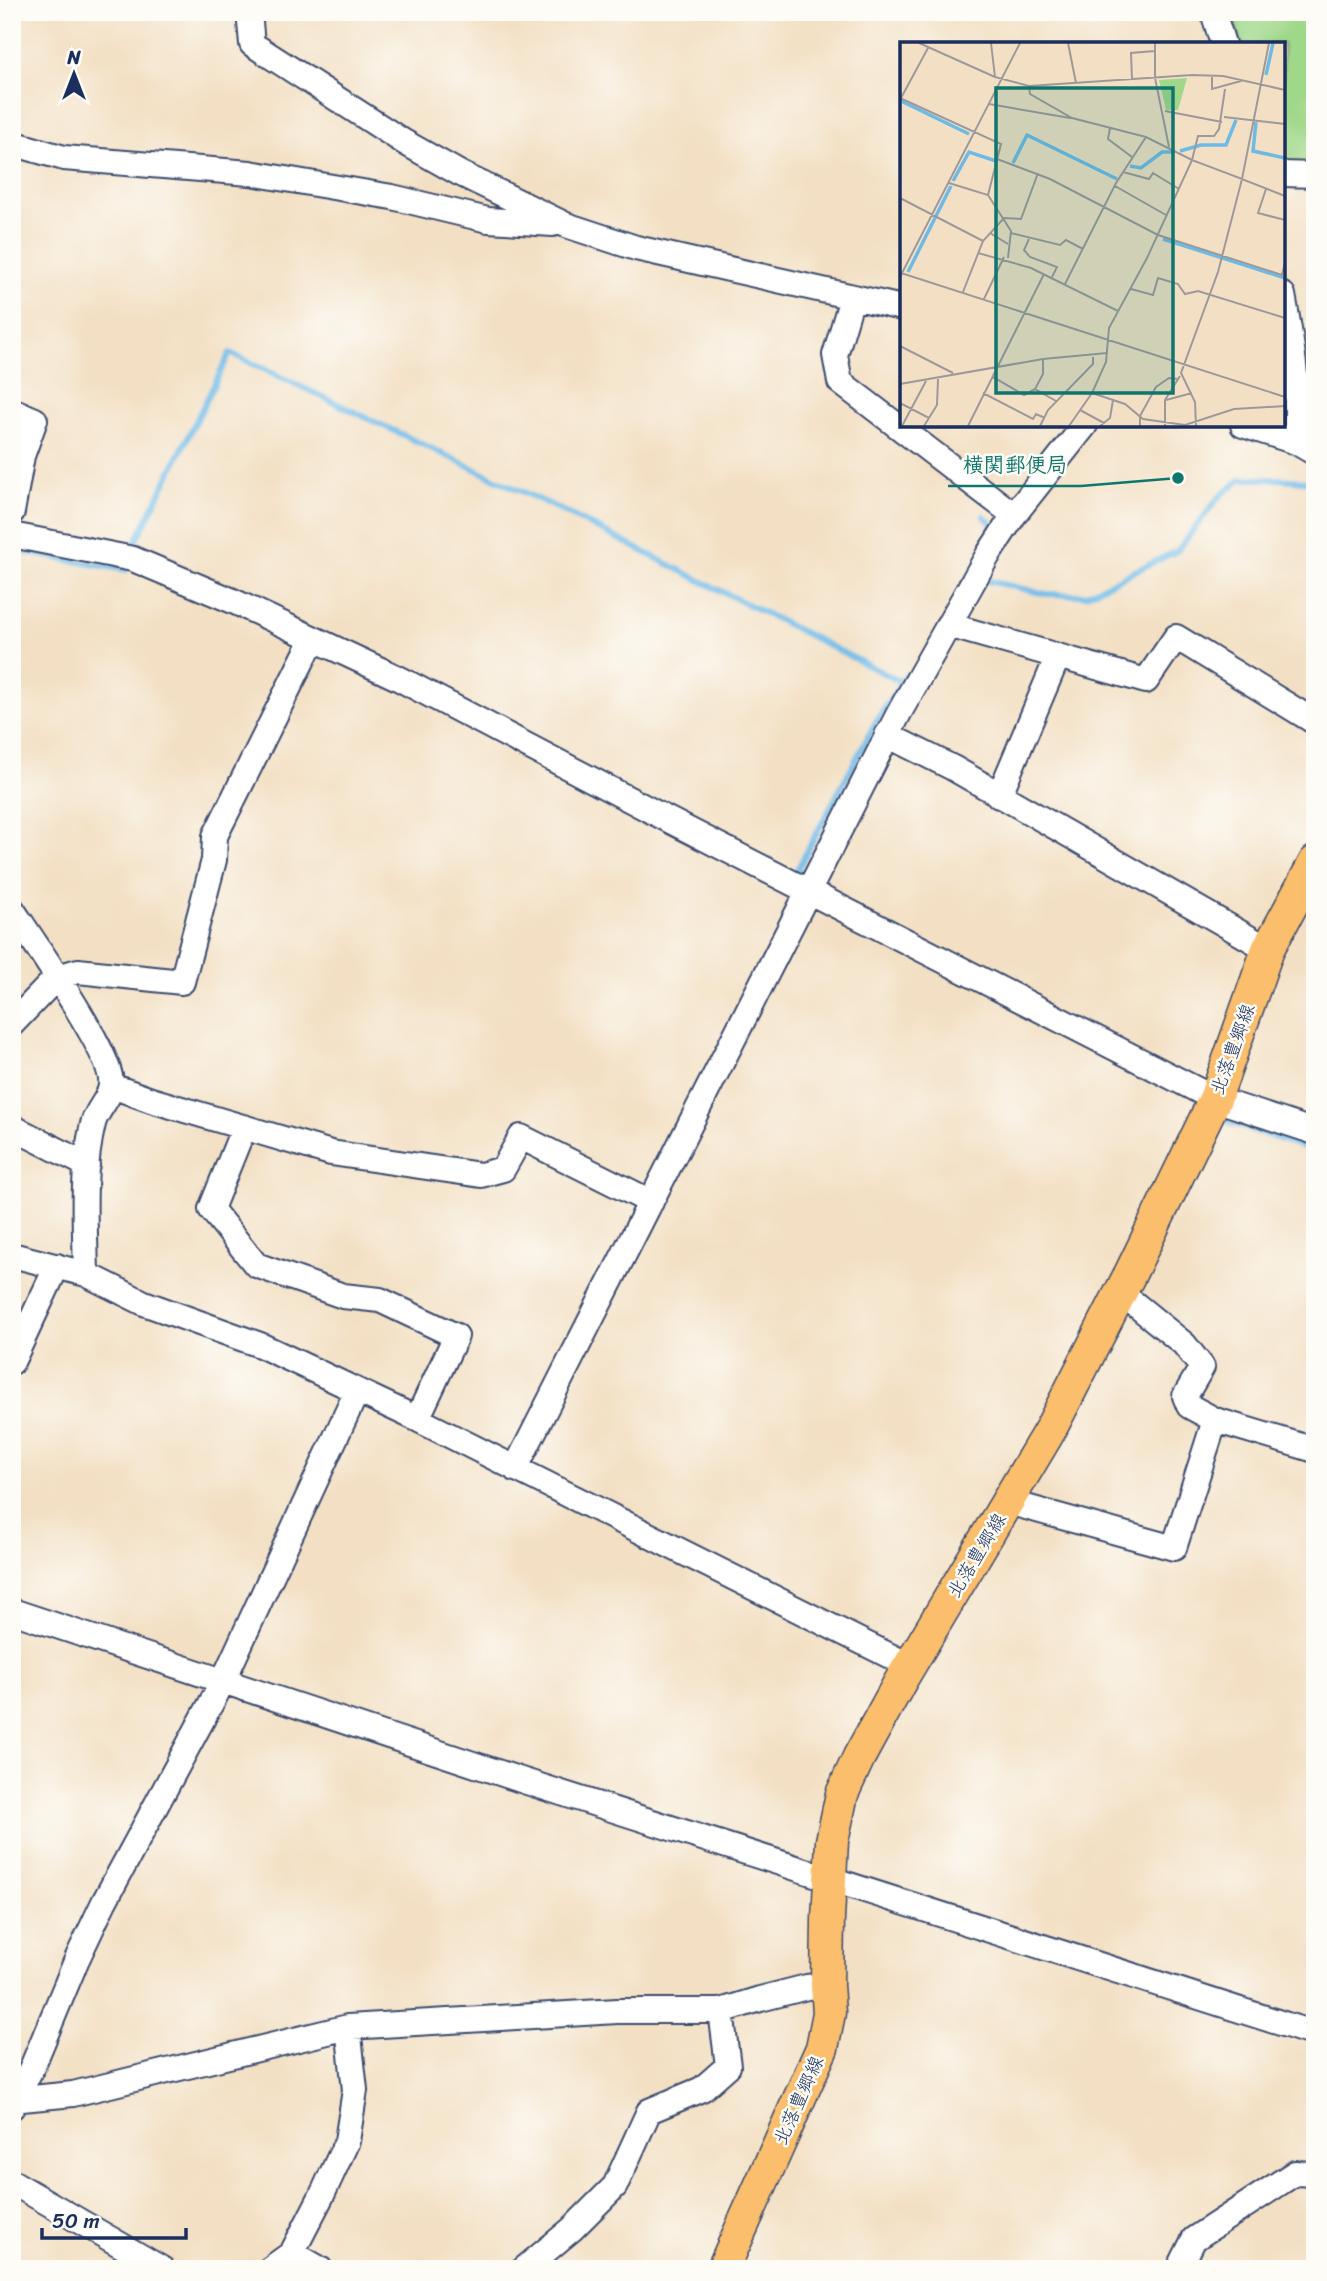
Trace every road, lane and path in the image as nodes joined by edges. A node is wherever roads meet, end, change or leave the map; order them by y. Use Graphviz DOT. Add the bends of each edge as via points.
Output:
graph roads {
  1 [pos="249,12"];
  2 [pos="1213,12"];
  3 [pos="1222,42"];
  4 [pos="12,143"];
  5 [pos="1285,174"];
  6 [pos="1315,175"];
  7 [pos="566,225"];
  8 [pos="852,298"];
  9 [pos="1285,306"];
  10 [pos="900,308"];
  11 [pos="12,410"];
  12 [pos="1083,427"];
  13 [pos="1248,427"];
  14 [pos="1305,448"];
  15 [pos="12,512"];
  16 [pos="1014,515"];
  17 [pos="12,535"];
  18 [pos="948,625"];
  19 [pos="313,639"];
  20 [pos="1058,656"];
  21 [pos="1315,722"];
  22 [pos="887,735"];
  23 [pos="999,796"];
  24 [pos="1315,862"];
  25 [pos="808,891"];
  26 [pos="12,909"];
  27 [pos="1268,949"];
  28 [pos="57,977"];
  29 [pos="12,1024"];
  30 [pos="111,1086"];
  31 [pos="1214,1099"];
  32 [pos="12,1127"];
  33 [pos="244,1127"];
  34 [pos="1315,1132"];
  35 [pos="87,1165"];
  36 [pos="651,1202"];
  37 [pos="12,1255"];
  38 [pos="57,1266"];
  39 [pos="86,1274"];
  40 [pos="1120,1292"];
  41 [pos="12,1362"];
  42 [pos="357,1391"];
  43 [pos="417,1419"];
  44 [pos="1215,1420"];
  45 [pos="1315,1450"];
  46 [pos="515,1469"];
  47 [pos="1008,1502"];
  48 [pos="12,1611"];
  49 [pos="910,1666"];
  50 [pos="223,1681"];
  51 [pos="829,1880"];
  52 [pos="827,1986"];
  53 [pos="721,2011"];
  54 [pos="348,2027"];
  55 [pos="1315,2034"];
  56 [pos="14,2102"];
  57 [pos="1315,2174"];
  58 [pos="12,2182"];
  59 [pos="292,2253"];
  60 [pos="162,2269"];
  61 [pos="270,2269"];
  62 [pos="320,2269"];
  63 [pos="524,2269"];
  64 [pos="723,2269"];
  65 [pos="1179,2269"];
  1 -- 7 [label="street" via="252,44 404,142"];
  2 -- 3 [label="street"];
  4 -- 7 [label="street" via="64,158 250,173 392,197 488,220"];
  5 -- 6 [label="street"];
  7 -- 8 [label="street" via="636,248"];
  8 -- 10 [label="street"];
  8 -- 16 [label="street" via="835,355 840,382"];
  9 -- 14 [label="street"];
  11 -- 15 [label="street" via="35,420 22,456"];
  12 -- 16 [label="street"];
  13 -- 14 [label="street"];
  16 -- 18 [label="street"];
  17 -- 19 [label="street" via="133,559"];
  18 -- 20 [label="street"];
  18 -- 22 [label="street"];
  19 -- 25 [label="street" via="400,679"];
  19 -- 28 [label="street" via="215,836 214,860 183,982 78,971"];
  20 -- 21 [label="street" via="1146,681 1177,637"];
  20 -- 23 [label="street"];
  22 -- 23 [label="street"];
  22 -- 25 [label="street"];
  23 -- 27 [label="street"];
  24 -- 27 [label="main road, 北落豊郷線"];
  25 -- 31 [label="street"];
  25 -- 36 [label="street"];
  26 -- 28 [label="street"];
  27 -- 31 [label="main road, 北落豊郷線"];
  28 -- 29 [label="street"];
  28 -- 30 [label="street" via="105,1057"];
  30 -- 33 [label="street"];
  30 -- 35 [label="street" via="93,1121"];
  31 -- 34 [label="street"];
  31 -- 40 [label="main road, 北落豊郷線"];
  32 -- 35 [label="street"];
  33 -- 36 [label="street" via="331,1153 481,1175 503,1169 521,1138"];
  33 -- 43 [label="street" via="211,1209 256,1265 343,1296 380,1300 456,1336"];
  35 -- 39 [label="street"];
  36 -- 46 [label="street"];
  37 -- 38 [label="street"];
  38 -- 39 [label="street"];
  38 -- 41 [label="street"];
  39 -- 42 [label="street" via="144,1303 260,1345"];
  40 -- 44 [label="street" via="1184,1344 1202,1367 1185,1396 1189,1406"];
  40 -- 47 [label="main road, 北落豊郷線"];
  42 -- 43 [label="street"];
  42 -- 50 [label="street"];
  43 -- 46 [label="street"];
  44 -- 45 [label="street"];
  44 -- 47 [label="street" via="1174,1548"];
  46 -- 49 [label="street"];
  47 -- 49 [label="main road, 北落豊郷線"];
  48 -- 50 [label="street"];
  49 -- 51 [label="main road, 北落豊郷線" via="842,1794"];
  50 -- 51 [label="street"];
  50 -- 56 [label="street" via="104,1902"];
  51 -- 52 [label="main road, 北落豊郷線"];
  51 -- 55 [label="street"];
  52 -- 53 [label="street" via="807,1987"];
  52 -- 64 [label="main road, 北落豊郷線" via="829,2013 821,2048"];
  53 -- 54 [label="street" via="617,2011"];
  53 -- 63 [label="street" via="727,2066 702,2090 649,2111 615,2186"];
  54 -- 56 [label="street" via="74,2094"];
  54 -- 59 [label="street" via="355,2090 347,2141"];
  57 -- 65 [label="street" via="1295,2173 1194,2239"];
  58 -- 60 [label="street"];
  59 -- 61 [label="street"];
  59 -- 62 [label="street"];
}
